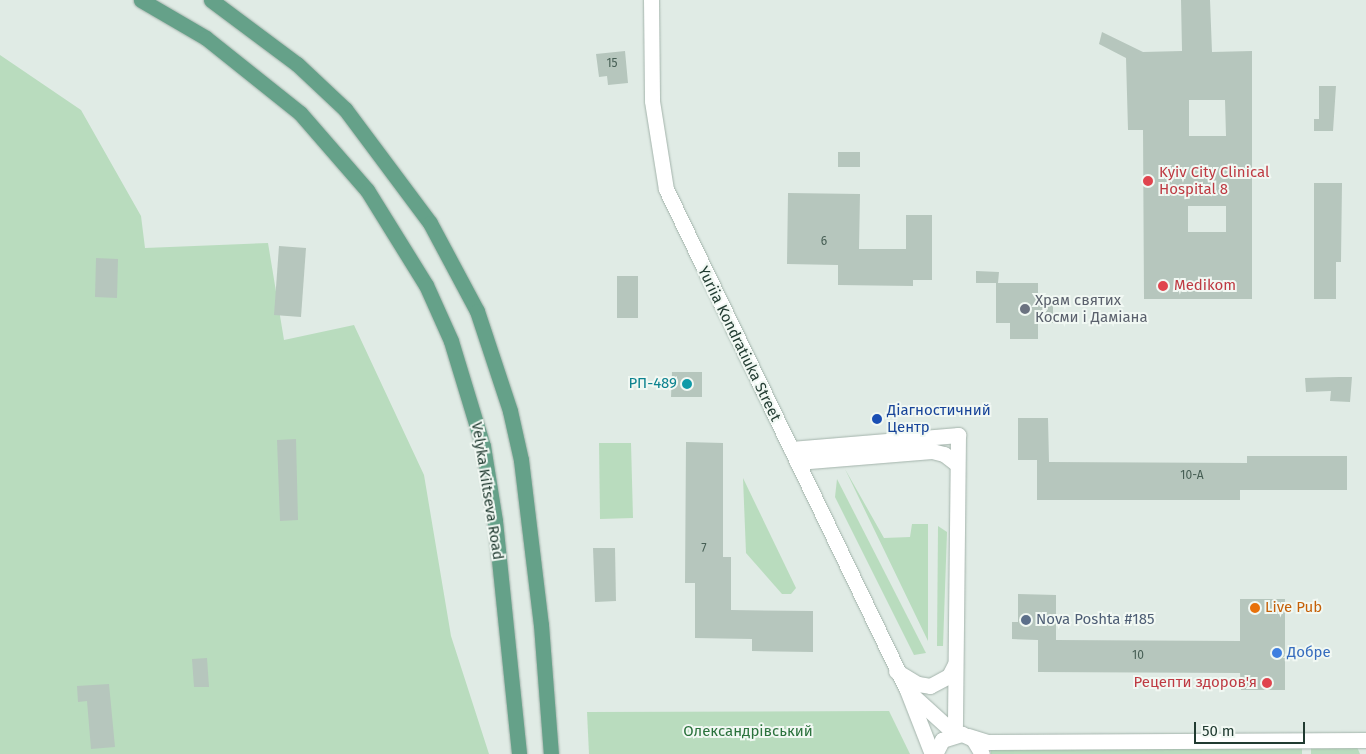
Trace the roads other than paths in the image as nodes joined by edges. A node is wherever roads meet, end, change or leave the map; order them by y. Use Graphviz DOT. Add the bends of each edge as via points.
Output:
graph roads {
  1 [pos="141,0"];
  2 [pos="211,0"];
  3 [pos="651,0"];
  4 [pos="794,455"];
  5 [pos="957,464"];
  6 [pos="955,664"];
  7 [pos="896,670"];
  8 [pos="907,690"];
  9 [pos="961,735"];
  10 [pos="1366,740"];
  11 [pos="519,754"];
  12 [pos="551,754"];
  13 [pos="934,754"];
  14 [pos="982,754"];
  1 -- 11 [label="main road, Velyka Kiltseva Road" via="206,38 300,113 367,190 426,285 451,341 483,446 495,521"];
  2 -- 12 [label="main road" via="297,64 345,109 430,223 477,311 510,411 521,460 541,625"];
  3 -- 4 [label="street, Yuriia Kondratiuka Street" via="652,101 666,189"];
  4 -- 5 [label="street" via="932,451 944,454"];
  4 -- 5 [label="street" via="958,435"];
  4 -- 7 [label="street, Yuriia Kondratiuka Street"];
  5 -- 6 [label="street"];
  6 -- 7 [label="street" via="949,676 930,686 918,684"];
  6 -- 9 [label="street"];
  7 -- 8 [label="street, Yuriia Kondratiuka Street"];
  8 -- 9 [label="street, Yuriia Kondratiuka Street"];
  8 -- 13 [label="street, Yuriia Kondratiuka Street"];
  9 -- 10 [label="street" via="988,742"];
  9 -- 13 [label="street" via="942,740"];
  9 -- 14 [label="street, Yuriia Kondratiuka Street"];
}
